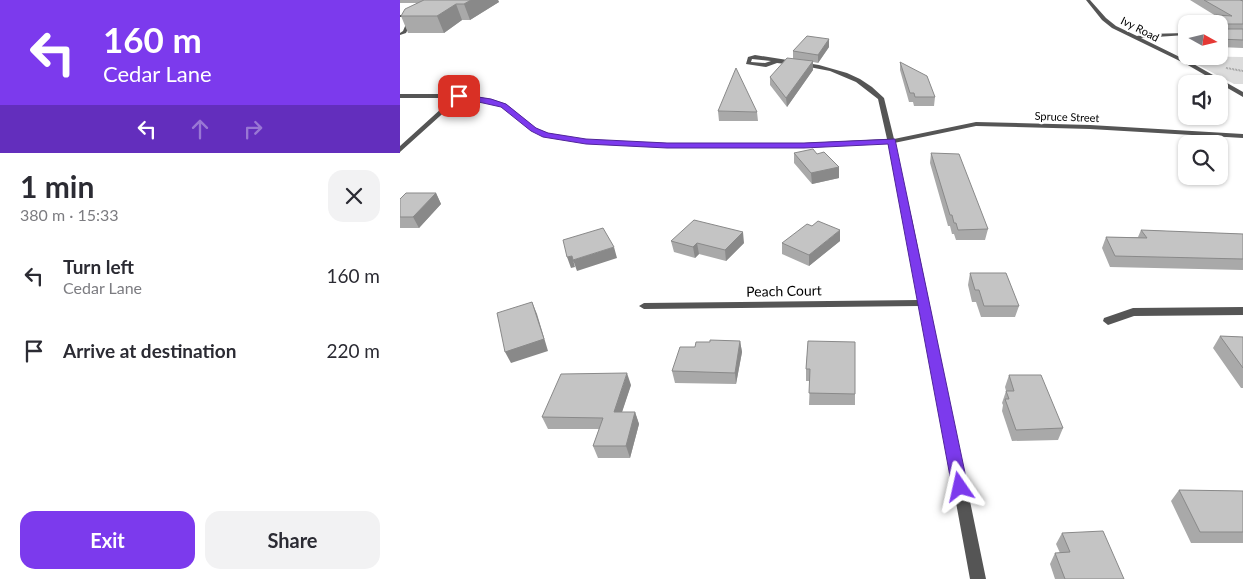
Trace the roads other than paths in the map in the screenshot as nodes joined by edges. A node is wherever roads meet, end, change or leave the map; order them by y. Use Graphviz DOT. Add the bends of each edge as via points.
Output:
graph roads {
  1 [pos="1088,0"];
  2 [pos="400,16"];
  3 [pos="400,34"];
  4 [pos="1178,34"];
  5 [pos="1135,38"];
  6 [pos="776,61"];
  7 [pos="1243,95"];
  8 [pos="400,96"];
  9 [pos="459,96"];
  10 [pos="1243,136"];
  11 [pos="892,141"];
  12 [pos="400,150"];
  13 [pos="924,303"];
  14 [pos="644,306"];
  15 [pos="1243,311"];
  16 [pos="1108,321"];
  17 [pos="978,579"];
  1 -- 5 [label="street, Ivy Road" via="1104,19"];
  2 -- 3 [label="lane" via="414,19"];
  4 -- 5 [label="street"];
  5 -- 7 [label="street, Ivy Road" via="1188,63"];
  6 -- 11 [label="street" via="831,69 870,87 881,98"];
  8 -- 9 [label="street"];
  9 -- 11 [label="street, Spruce Street" via="504,105 533,129 546,135 586,142 804,145"];
  9 -- 12 [label="street"];
  10 -- 11 [label="street, Spruce Street" via="976,124"];
  11 -- 13 [label="street"];
  13 -- 14 [label="street, Peach Court"];
  13 -- 17 [label="street"];
  15 -- 16 [label="street" via="1133,312"];
}
